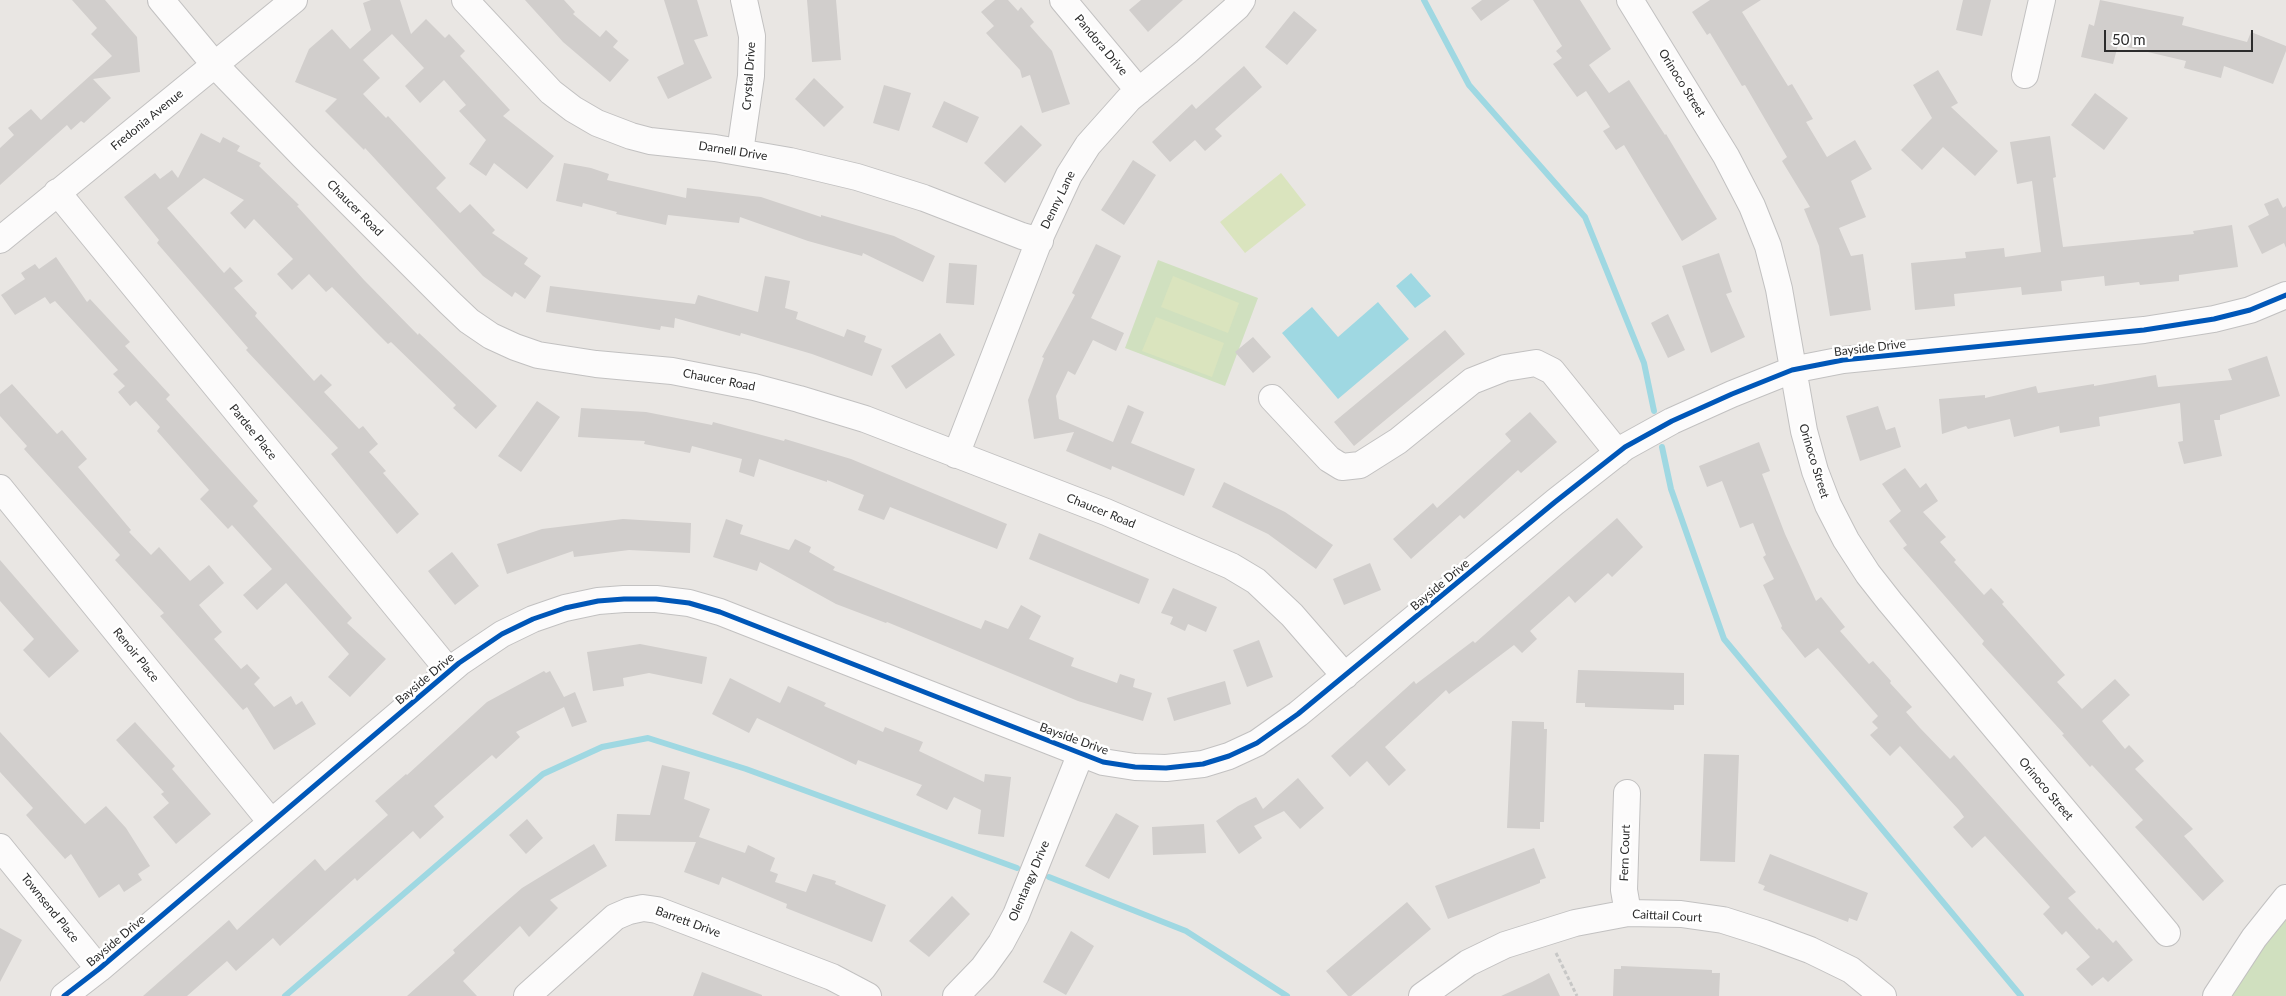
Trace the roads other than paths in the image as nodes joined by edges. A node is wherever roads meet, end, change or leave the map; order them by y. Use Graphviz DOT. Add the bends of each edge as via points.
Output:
graph roads {
  1 [pos="161,0"];
  2 [pos="294,0"];
  3 [pos="465,0"];
  4 [pos="744,0"];
  5 [pos="1063,0"];
  6 [pos="1242,0"];
  7 [pos="1630,0"];
  8 [pos="2042,0"];
  9 [pos="214,65"];
  10 [pos="2025,75"];
  11 [pos="1139,91"];
  12 [pos="740,152"];
  13 [pos="57,192"];
  14 [pos="0,240"];
  15 [pos="1040,241"];
  16 [pos="2286,295"];
  17 [pos="1792,370"];
  18 [pos="1272,398"];
  19 [pos="1618,452"];
  20 [pos="956,455"];
  21 [pos="0,488"];
  22 [pos="449,671"];
  23 [pos="1345,676"];
  24 [pos="1081,753"];
  25 [pos="1627,793"];
  26 [pos="271,822"];
  27 [pos="0,848"];
  28 [pos="2286,898"];
  29 [pos="1628,913"];
  30 [pos="2167,933"];
  31 [pos="99,969"];
  32 [pos="64,996"];
  33 [pos="527,996"];
  34 [pos="868,996"];
  35 [pos="956,996"];
  36 [pos="1422,996"];
  37 [pos="1883,996"];
  38 [pos="2216,996"];
  1 -- 9 [label="street, Chaucer Road"];
  2 -- 9 [label="street, Fredonia Avenue"];
  3 -- 12 [label="street, Darnell Drive" via="551,92 596,123 650,141"];
  4 -- 12 [label="street, Crystal Drive" via="752,36 751,76"];
  5 -- 11 [label="street, Pandora Drive"];
  6 -- 11 [label="street, Denny Lane"];
  7 -- 17 [label="street, Orinoco Street" via="1726,156 1752,206 1768,246 1779,289"];
  8 -- 10 [label="street"];
  9 -- 13 [label="street, Fredonia Avenue"];
  9 -- 20 [label="street, Chaucer Road" via="450,303 491,336 538,355 672,371 754,387 865,419"];
  11 -- 15 [label="street, Denny Lane" via="1110,118 1088,145 1069,175"];
  12 -- 15 [label="street, Darnell Drive" via="858,177"];
  13 -- 14 [label="street, Fredonia Avenue"];
  13 -- 22 [label="street, Pardee Place"];
  15 -- 20 [label="street, Denny Lane"];
  16 -- 17 [label="street, Bayside Drive" via="2214,320 1843,360"];
  17 -- 19 [label="street, Bayside Drive" via="1672,421"];
  17 -- 30 [label="street, Orinoco Street" via="1815,470 1837,522 1868,574"];
  18 -- 19 [label="street" via="1329,459 1342,467 1360,465 1398,441 1472,381 1505,368 1536,363 1552,371"];
  19 -- 23 [label="street, Bayside Drive"];
  20 -- 23 [label="street, Chaucer Road" via="1106,512 1231,566 1278,600"];
  21 -- 26 [label="street, Renoir Place"];
  22 -- 24 [label="street, Bayside Drive" via="502,634 565,608 598,601 656,599 689,603 720,612"];
  22 -- 26 [label="street, Bayside Drive"];
  23 -- 24 [label="street, Bayside Drive" via="1257,743 1203,764 1135,767 1103,762"];
  24 -- 35 [label="street, Olentangy Drive" via="1016,915 983,968"];
  25 -- 29 [label="street, Fern Court" via="1624,890"];
  26 -- 31 [label="street, Bayside Drive"];
  27 -- 31 [label="street, Townsend Place"];
  28 -- 38 [label="street" via="2254,938"];
  29 -- 36 [label="street, Caittail Court" via="1575,923 1505,945 1468,963"];
  29 -- 37 [label="street, Caittail Court" via="1681,914 1723,920 1764,933 1851,970"];
  31 -- 32 [label="street, Bayside Drive"];
  33 -- 34 [label="street, Barrett Drive" via="615,918 629,910 643,908 657,910 832,977"];
}
